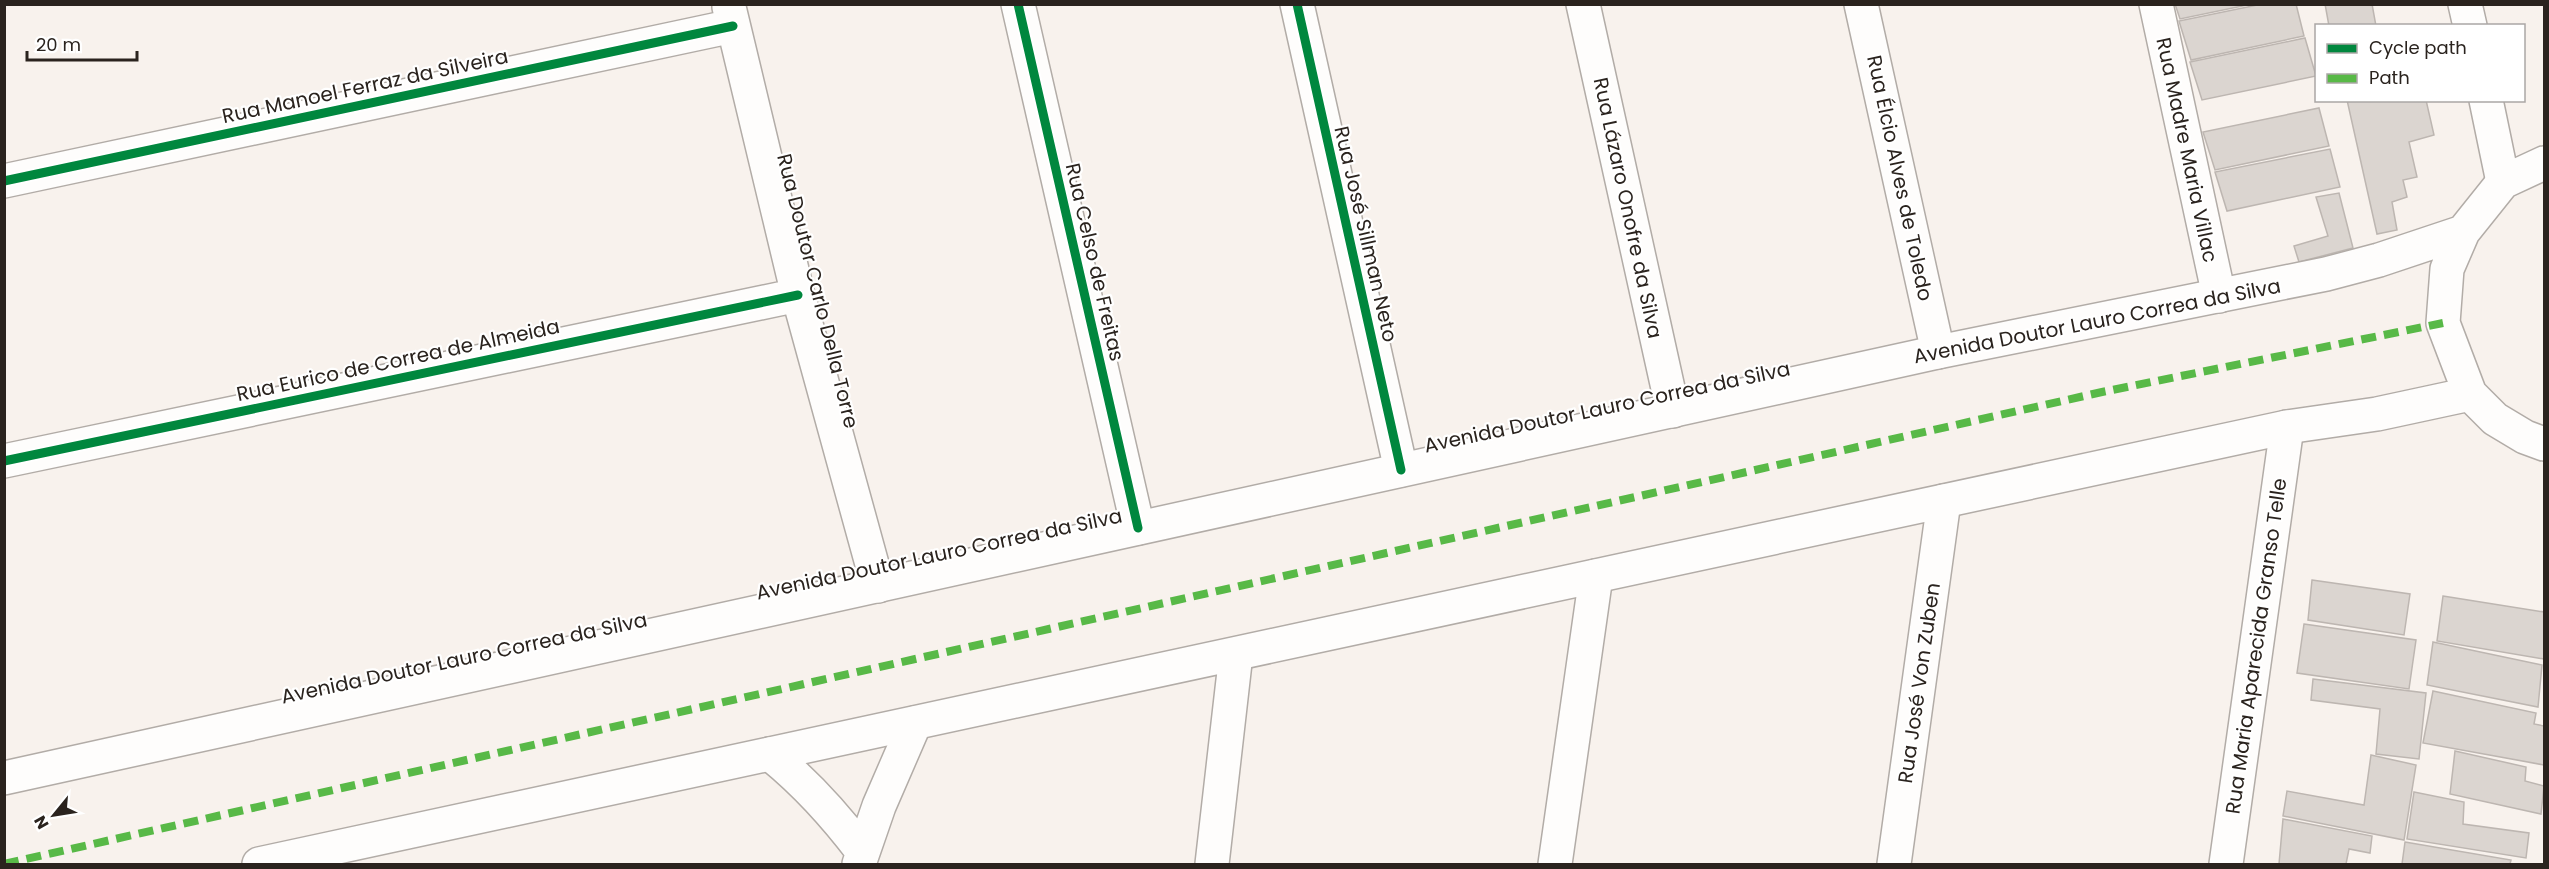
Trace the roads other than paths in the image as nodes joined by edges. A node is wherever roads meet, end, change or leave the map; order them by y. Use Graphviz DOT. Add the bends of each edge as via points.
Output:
graph roads {
  1 [pos="1018,4"];
  2 [pos="1297,4"];
  3 [pos="1583,4"];
  4 [pos="1862,4"];
  5 [pos="2156,4"];
  6 [pos="2465,4"];
  7 [pos="731,16"];
  8 [pos="2470,24"];
  9 [pos="2486,102"];
  10 [pos="2544,163"];
  11 [pos="4,181"];
  12 [pos="2503,182"];
  13 [pos="2463,232"];
  14 [pos="798,295"];
  15 [pos="2219,296"];
  16 [pos="1938,352"];
  17 [pos="2470,394"];
  18 [pos="1672,411"];
  19 [pos="2287,427"];
  20 [pos="2544,444"];
  21 [pos="4,461"];
  22 [pos="1401,470"];
  23 [pos="1944,501"];
  24 [pos="1137,528"];
  25 [pos="1596,576"];
  26 [pos="878,586"];
  27 [pos="1236,654"];
  28 [pos="915,723"];
  29 [pos="770,754"];
  30 [pos="4,778"];
  31 [pos="861,858"];
  32 [pos="259,864"];
  33 [pos="1212,864"];
  34 [pos="1555,864"];
  35 [pos="1894,864"];
  36 [pos="2226,864"];
  1 -- 24 [label="street, Rua Celso de Freitas"];
  2 -- 22 [label="street, Rua José Sillman Neto"];
  3 -- 18 [label="street, Rua Lázaro Onofre da Silva"];
  4 -- 16 [label="street, Rua Élcio Alves de Toledo"];
  5 -- 15 [label="street, Rua Madre Maria Villac"];
  6 -- 8 [label="street"];
  7 -- 11 [label="street, Rua Manoel Ferraz da Silveira"];
  7 -- 14 [label="street, Rua Doutor Carlo Della Torre"];
  9 -- 12 [label="street"];
  10 -- 12 [label="street"];
  12 -- 13 [label="street"];
  13 -- 15 [label="street, Avenida Doutor Lauro Correa da Silva" via="2326,274"];
  13 -- 17 [label="street" via="2447,269 2443,323"];
  14 -- 21 [label="street, Rua Eurico de Correa de Almeida"];
  14 -- 26 [label="street, Rua Doutor Carlo Della Torre"];
  15 -- 16 [label="street, Avenida Doutor Lauro Correa da Silva"];
  16 -- 18 [label="street, Avenida Doutor Lauro Correa da Silva"];
  17 -- 19 [label="street" via="2377,414"];
  17 -- 20 [label="street" via="2495,419"];
  18 -- 22 [label="street, Avenida Doutor Lauro Correa da Silva"];
  19 -- 23 [label="street"];
  19 -- 36 [label="street, Rua Maria Aparecida Granso Telle"];
  22 -- 24 [label="street, Avenida Doutor Lauro Correa da Silva"];
  23 -- 25 [label="street"];
  23 -- 35 [label="street, Rua José Von Zuben"];
  24 -- 26 [label="street, Avenida Doutor Lauro Correa da Silva"];
  25 -- 27 [label="street"];
  25 -- 34 [label="street"];
  26 -- 30 [label="street, Avenida Doutor Lauro Correa da Silva"];
  27 -- 28 [label="street"];
  27 -- 33 [label="street"];
  28 -- 29 [label="street"];
  28 -- 31 [label="street"];
  29 -- 31 [label="street" via="805,782 834,814"];
  29 -- 32 [label="street"];
}
